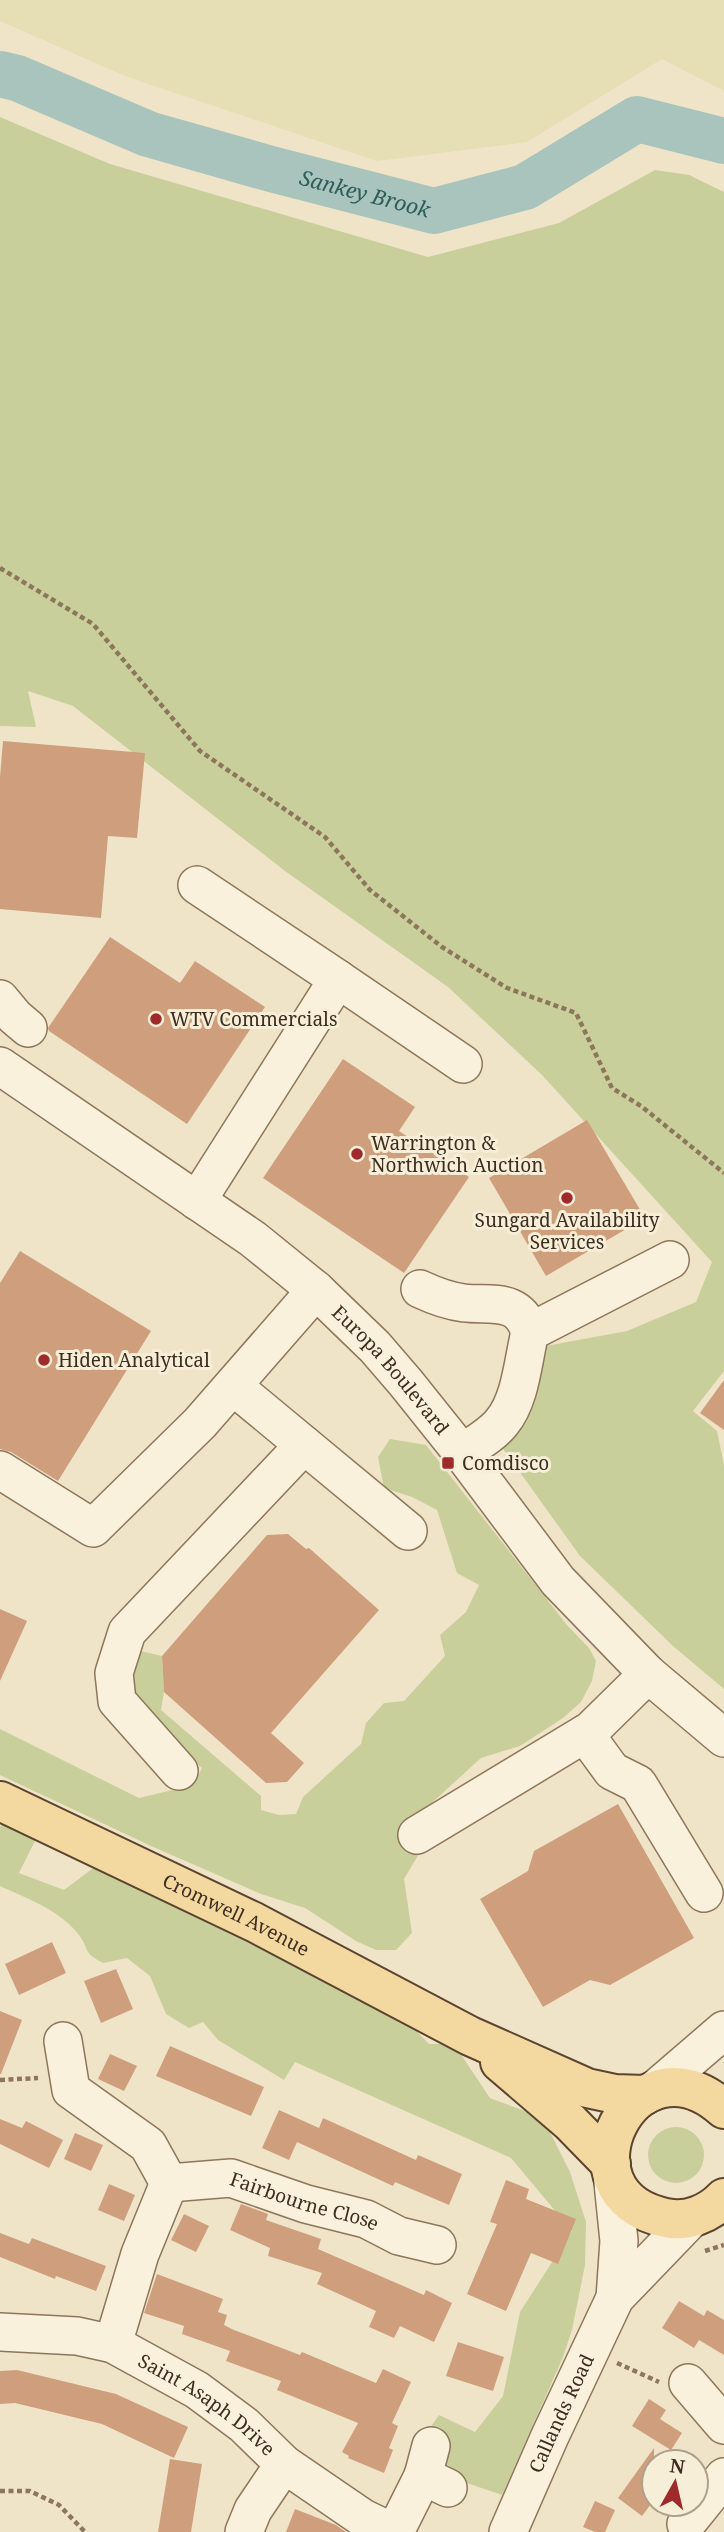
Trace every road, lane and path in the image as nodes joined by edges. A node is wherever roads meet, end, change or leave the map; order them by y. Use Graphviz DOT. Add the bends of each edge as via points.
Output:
graph roads {
  1 [pos="0,568"];
  2 [pos="197,886"];
  3 [pos="338,979"];
  4 [pos="0,999"];
  5 [pos="28,1028"];
  6 [pos="463,1064"];
  7 [pos="0,1066"];
  8 [pos="724,1173"];
  9 [pos="197,1200"];
  10 [pos="670,1260"];
  11 [pos="420,1289"];
  12 [pos="316,1290"];
  13 [pos="530,1332"];
  14 [pos="233,1386"];
  15 [pos="304,1445"];
  16 [pos="462,1453"];
  17 [pos="0,1471"];
  18 [pos="408,1531"];
  19 [pos="648,1674"];
  20 [pos="585,1734"];
  21 [pos="724,1738"];
  22 [pos="179,1771"];
  23 [pos="0,1801"];
  24 [pos="417,1835"];
  25 [pos="704,1894"];
  26 [pos="724,2030"];
  27 [pos="470,2036"];
  28 [pos="66,2059"];
  29 [pos="0,2080"];
  30 [pos="648,2094"];
  31 [pos="724,2109"];
  32 [pos="612,2169"];
  33 [pos="169,2183"];
  34 [pos="709,2212"];
  35 [pos="437,2245"];
  36 [pos="615,2298"];
  37 [pos="0,2332"];
  38 [pos="114,2344"];
  39 [pos="616,2362"];
  40 [pos="688,2383"];
  41 [pos="724,2425"];
  42 [pos="284,2464"];
  43 [pos="434,2470"];
  44 [pos="724,2477"];
  45 [pos="0,2491"];
  46 [pos="243,2514"];
  47 [pos="686,2524"];
  48 [pos="85,2532"];
  49 [pos="393,2532"];
  50 [pos="508,2532"];
  1 -- 8 [label="path" via="93,624 200,751 325,837 370,890 442,947 507,988 576,1013 612,1088"];
  2 -- 3 [label="street"];
  3 -- 6 [label="street"];
  3 -- 9 [label="street"];
  4 -- 5 [label="street"];
  7 -- 9 [label="street, Europa Boulevard"];
  9 -- 12 [label="street, Europa Boulevard"];
  10 -- 13 [label="street"];
  11 -- 13 [label="street" via="463,1303 504,1305 517,1311"];
  12 -- 14 [label="street"];
  12 -- 16 [label="street, Europa Boulevard" via="375,1347"];
  13 -- 16 [label="street" via="509,1411 501,1423"];
  14 -- 15 [label="street"];
  14 -- 17 [label="street" via="93,1528"];
  15 -- 18 [label="street"];
  15 -- 22 [label="street" via="127,1632 114,1673 117,1701"];
  16 -- 19 [label="street, Europa Boulevard" via="558,1581"];
  19 -- 20 [label="street"];
  19 -- 21 [label="street, Europa Boulevard"];
  20 -- 24 [label="street"];
  20 -- 25 [label="street" via="612,1771 638,1784"];
  23 -- 27 [label="main road, Cromwell Avenue" via="254,1922"];
  26 -- 30 [label="street"];
  27 -- 30 [label="main road, Cromwell Avenue" via="587,2088"];
  27 -- 32 [label="main road, Cromwell Avenue" via="570,2122"];
  28 -- 29 [label="path"];
  28 -- 33 [label="street" via="71,2090 148,2145"];
  30 -- 31 [label="main road, Cromwell Avenue" via="690,2089"];
  30 -- 32 [label="main road" via="628,2107 616,2124 610,2144"];
  32 -- 34 [label="main road, Cromwell Avenue" via="621,2191 652,2216 672,2220"];
  32 -- 36 [label="street, Callands Road" via="619,2241"];
  33 -- 35 [label="street, Fairbourne Close" via="231,2178 366,2219 398,2236"];
  33 -- 38 [label="street" via="140,2254"];
  34 -- 36 [label="street, Callands Road"];
  36 -- 50 [label="street, Callands Road"];
  37 -- 38 [label="street, Saint Asaph Drive" via="77,2336"];
  38 -- 42 [label="street, Saint Asaph Drive" via="214,2402"];
  39 -- 40 [label="path" via="669,2386"];
  40 -- 41 [label="street"];
  42 -- 46 [label="street"];
  42 -- 49 [label="street, Saint Asaph Drive" via="363,2518"];
  43 -- 49 [label="street"];
  44 -- 47 [label="street"];
  45 -- 48 [label="path" via="40,2495 59,2505"];
}
